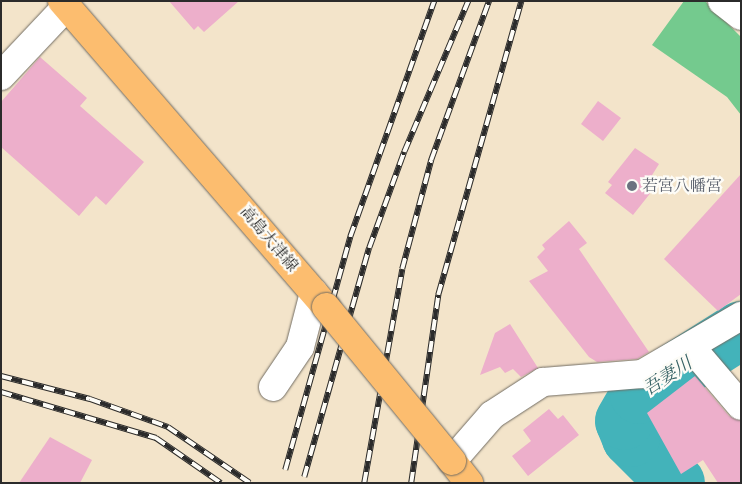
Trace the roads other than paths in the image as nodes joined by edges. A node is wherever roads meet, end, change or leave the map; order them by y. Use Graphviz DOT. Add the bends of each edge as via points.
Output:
graph roads {
  1 [pos="64,4"];
  2 [pos="1,76"];
  3 [pos="320,300"];
  4 [pos="741,316"];
  5 [pos="698,356"];
  6 [pos="273,387"];
  7 [pos="741,406"];
  8 [pos="452,461"];
  9 [pos="469,483"];
  1 -- 2 [label="street"];
  1 -- 3 [label="main road, 高島大津線"];
  3 -- 6 [label="street" via="300,347"];
  3 -- 8 [label="main road, 高島大津線, bridge"];
  4 -- 5 [label="street"];
  5 -- 7 [label="street"];
  5 -- 8 [label="street" via="642,374 543,382 492,415"];
  8 -- 9 [label="main road, 高島大津線"];
}
